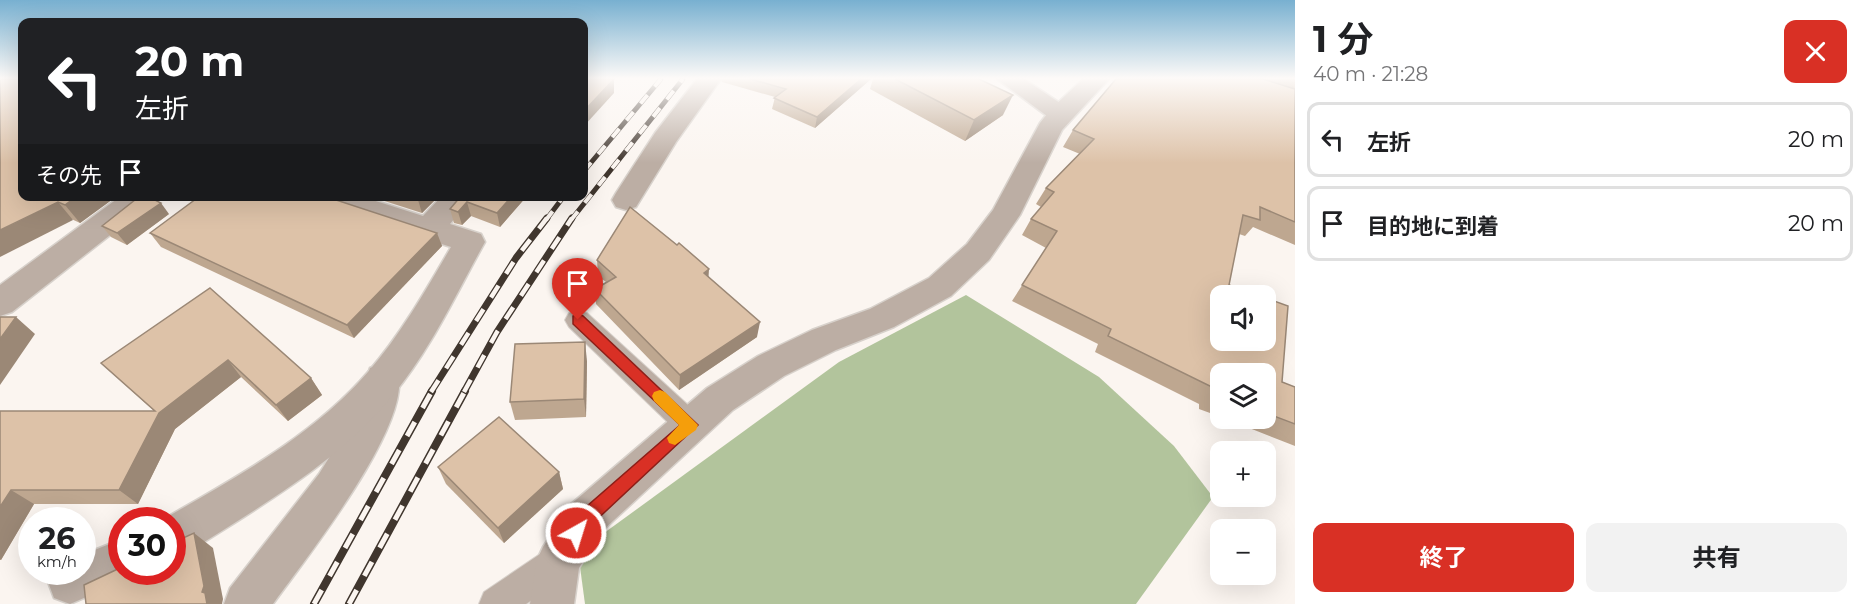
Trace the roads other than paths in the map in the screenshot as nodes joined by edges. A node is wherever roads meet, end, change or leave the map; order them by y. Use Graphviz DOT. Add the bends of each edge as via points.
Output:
graph roads {
  1 [pos="687,107"];
  2 [pos="1050,107"];
  3 [pos="1067,107"];
  4 [pos="1060,114"];
  5 [pos="626,200"];
  6 [pos="134,201"];
  7 [pos="341,201"];
  8 [pos="454,201"];
  9 [pos="429,228"];
  10 [pos="0,303"];
  11 [pos="578,320"];
  12 [pos="383,379"];
  13 [pos="690,425"];
  14 [pos="186,529"];
  15 [pos="558,562"];
  16 [pos="246,604"];
  17 [pos="496,604"];
  18 [pos="552,604"];
  1 -- 5 [label="street"];
  2 -- 4 [label="street"];
  3 -- 4 [label="street"];
  4 -- 13 [label="street" via="1005,215 978,252 940,287 882,318 771,366 720,399"];
  6 -- 10 [label="street"];
  7 -- 9 [label="street"];
  8 -- 9 [label="street"];
  9 -- 12 [label="street" via="470,242 408,347"];
  11 -- 13 [label="lane"];
  12 -- 14 [label="street" via="366,401 324,439"];
  12 -- 16 [label="street" via="374,419 333,487"];
  13 -- 15 [label="street" via="585,519"];
  15 -- 17 [label="lane"];
  15 -- 18 [label="street"];
}
